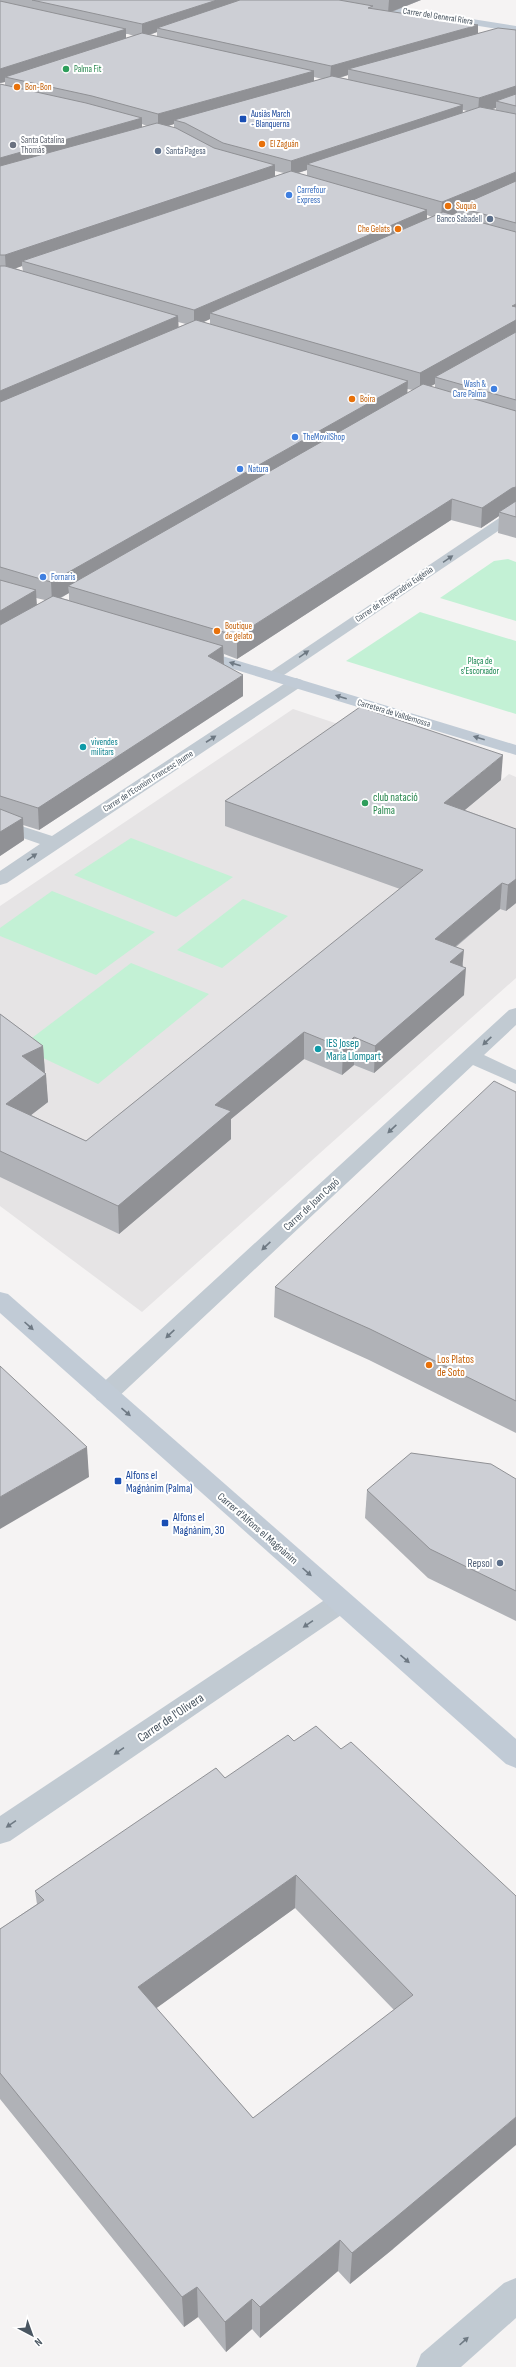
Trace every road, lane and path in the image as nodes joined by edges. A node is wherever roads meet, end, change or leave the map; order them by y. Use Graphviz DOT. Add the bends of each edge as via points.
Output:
graph roads {
  1 [pos="335,4"];
  2 [pos="449,28"];
  3 [pos="516,29"];
  4 [pos="516,513"];
  5 [pos="181,648"];
  6 [pos="272,676"];
  7 [pos="296,683"];
  8 [pos="516,750"];
  9 [pos="0,824"];
  10 [pos="54,843"];
  11 [pos="0,879"];
  12 [pos="516,1014"];
  13 [pos="471,1056"];
  14 [pos="516,1078"];
  15 [pos="0,1300"];
  16 [pos="106,1394"];
  17 [pos="340,1602"];
  18 [pos="516,1756"];
  19 [pos="0,1832"];
  20 [pos="516,2295"];
  21 [pos="434,2367"];
  1 -- 2 [label="main road, Carrer del General Riera"];
  1 -- 3 [label="main road, Carrer del General Riera"];
  6 -- 4 [label="street, Carrer de l'Emperadriu Eugènia, one-way"];
  6 -- 5 [label="main road, Carretera de Valldemossa, one-way"];
  6 -- 7 [label="main road, Carretera de Valldemossa"];
  8 -- 7 [label="main road, Carretera de Valldemossa, one-way"];
  10 -- 7 [label="street, Carrer de l'Econòm Francesc Jaume, one-way"];
  9 -- 10 [label="street"];
  11 -- 10 [label="street, Carrer de l'Econòm Francesc Jaume, one-way"];
  12 -- 13 [label="street, Carrer de Joan Capó, one-way"];
  13 -- 14 [label="street"];
  13 -- 16 [label="street, Carrer de Joan Capó, one-way"];
  15 -- 16 [label="main road, Carrer d'Alfons el Magnànim, one-way"];
  16 -- 17 [label="main road, Carrer d'Alfons el Magnànim, one-way"];
  17 -- 18 [label="main road, Carrer d'Alfons el Magnànim, one-way"];
  17 -- 19 [label="street, Carrer de l'Olivera, one-way"];
  21 -- 20 [label="street, one-way"];
}
